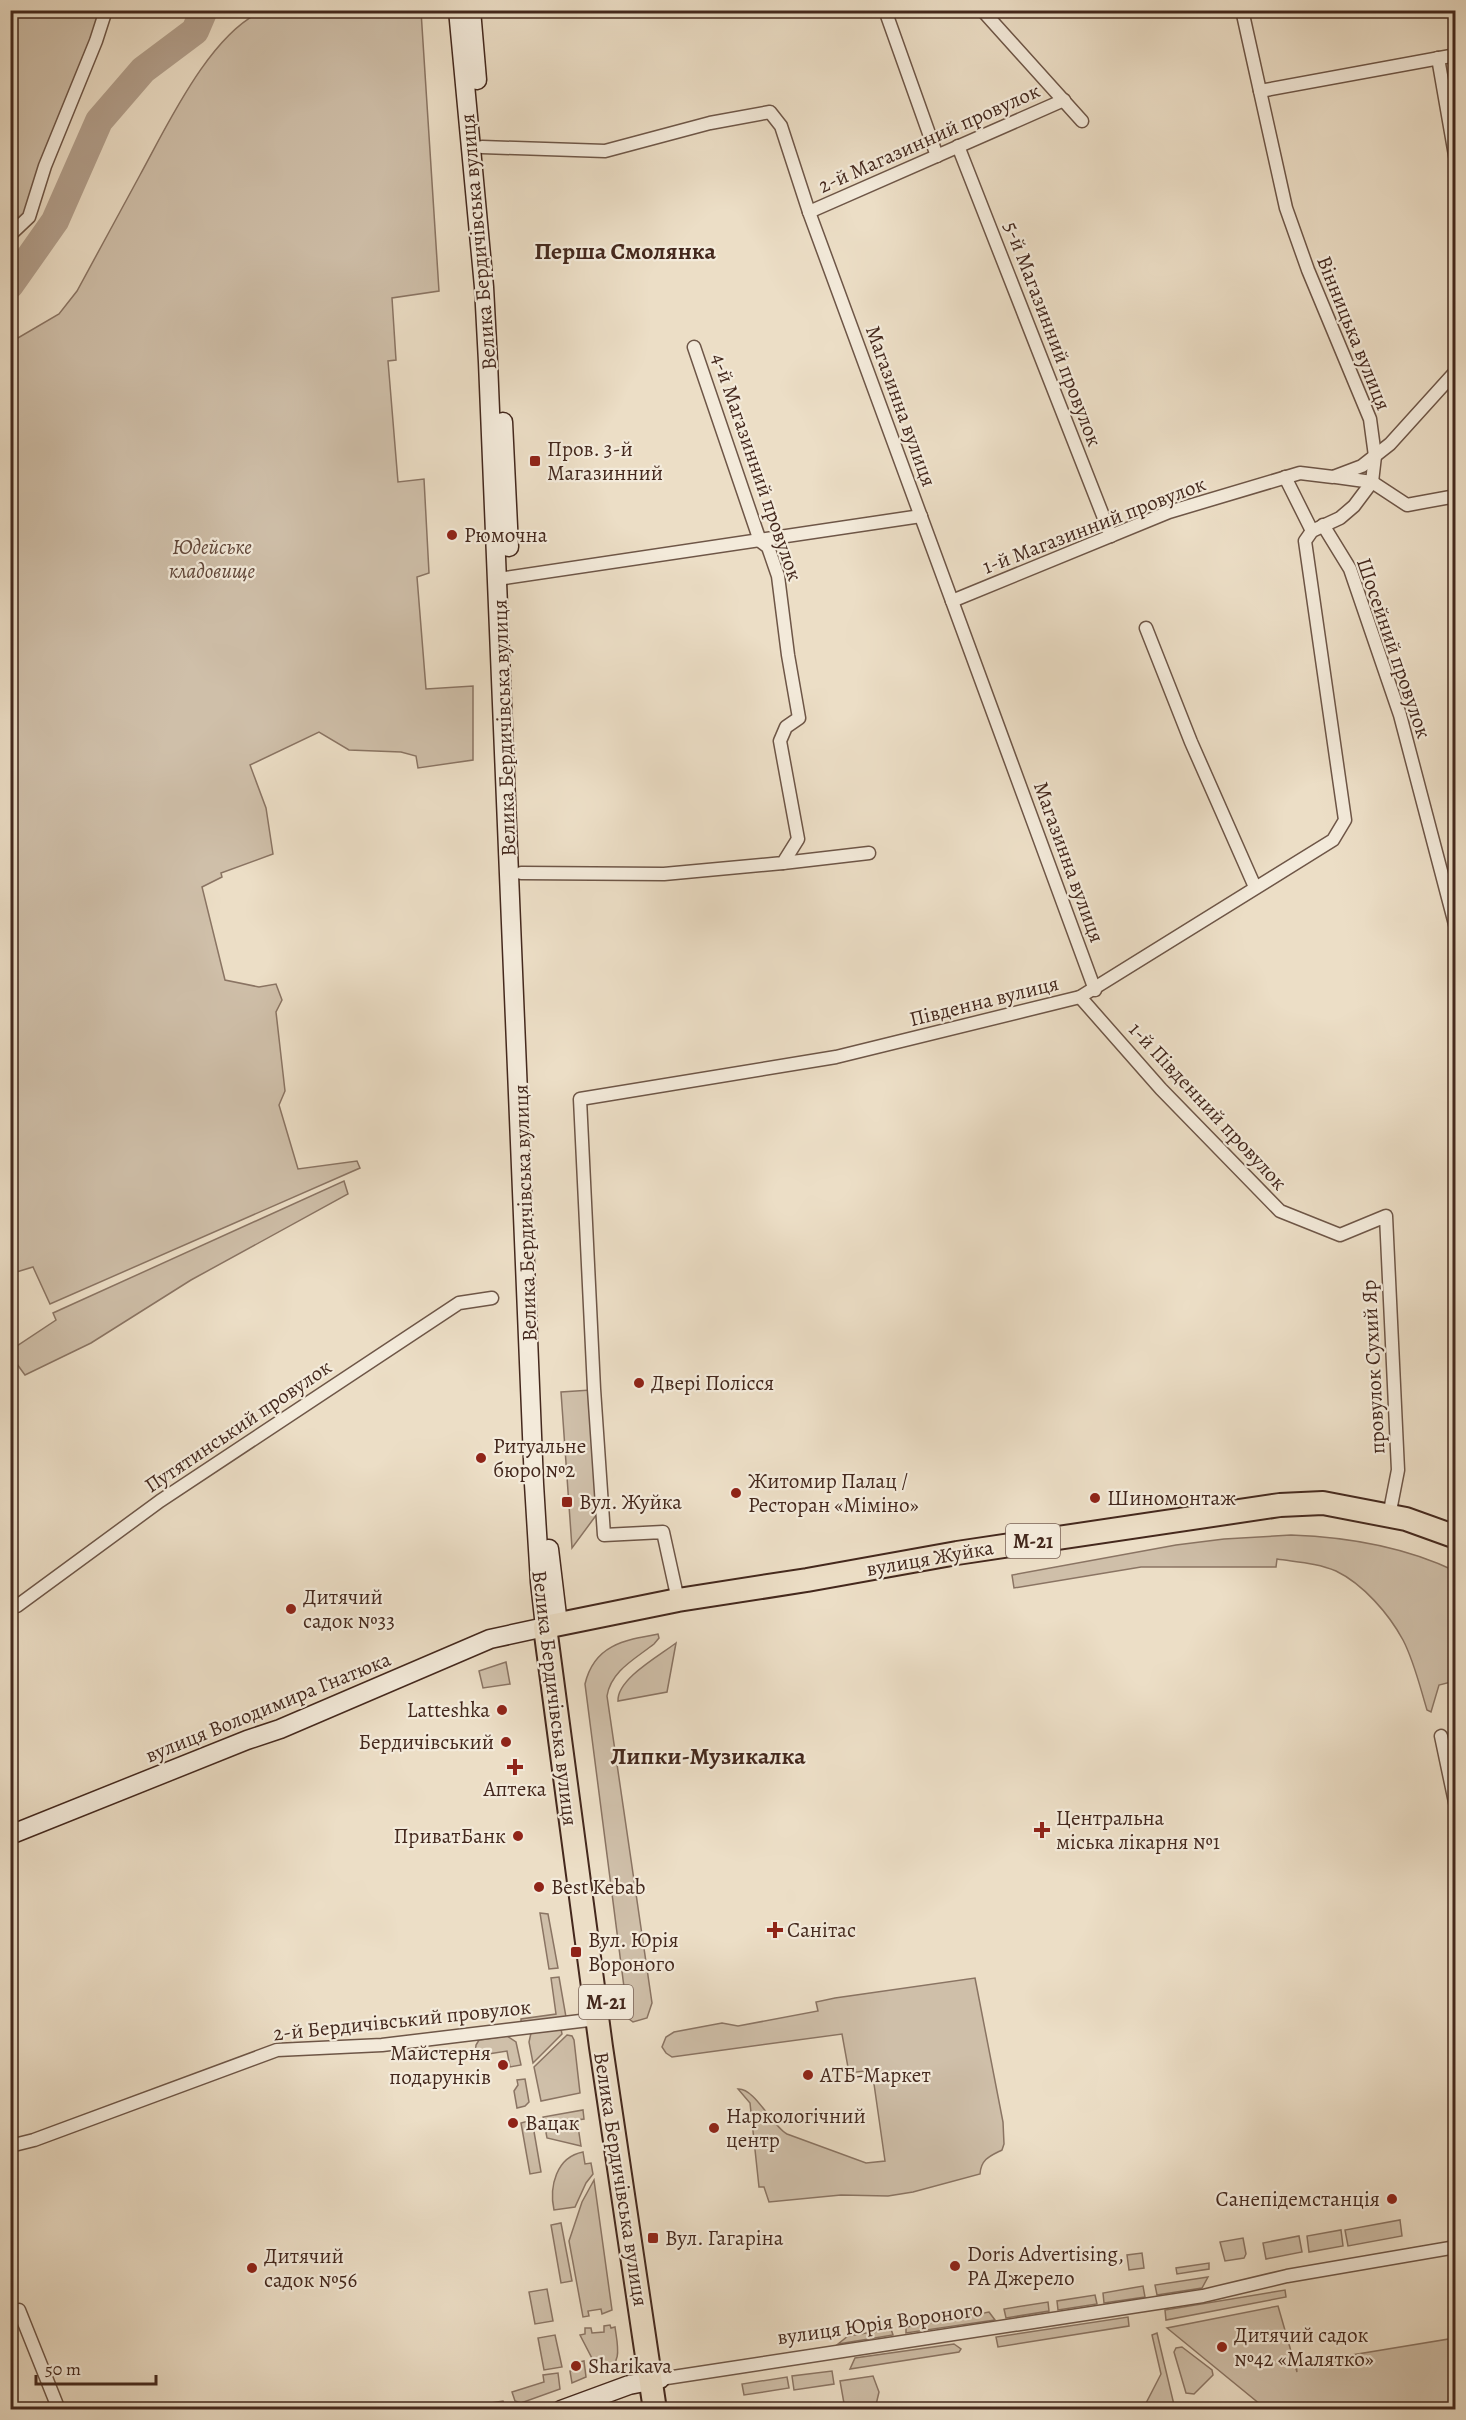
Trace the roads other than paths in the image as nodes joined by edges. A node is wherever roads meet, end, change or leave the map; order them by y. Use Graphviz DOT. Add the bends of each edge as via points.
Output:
graph roads {
  1 [pos="106,10"];
  2 [pos="458,10"];
  3 [pos="471,10"];
  4 [pos="885,10"];
  5 [pos="982,10"];
  6 [pos="1242,10"];
  7 [pos="1455,55"];
  8 [pos="1438,58"];
  9 [pos="1260,91"];
  10 [pos="1064,100"];
  11 [pos="1083,121"];
  12 [pos="958,146"];
  13 [pos="482,147"];
  14 [pos="937,156"];
  15 [pos="1455,161"];
  16 [pos="809,212"];
  17 [pos="10,235"];
  18 [pos="694,347"];
  19 [pos="1455,370"];
  20 [pos="1375,456"];
  21 [pos="1285,477"];
  22 [pos="1334,477"];
  23 [pos="1372,482"];
  24 [pos="1455,496"];
  25 [pos="921,516"];
  26 [pos="1318,528"];
  27 [pos="1111,536"];
  28 [pos="760,541"];
  29 [pos="504,578"];
  30 [pos="952,601"];
  31 [pos="1146,628"];
  32 [pos="869,853"];
  33 [pos="783,863"];
  34 [pos="521,873"];
  35 [pos="1255,887"];
  36 [pos="1455,927"];
  37 [pos="1095,990"];
  38 [pos="1080,997"];
  39 [pos="1386,1216"];
  40 [pos="492,1298"];
  41 [pos="1389,1516"];
  42 [pos="1455,1537"];
  43 [pos="678,1600"];
  44 [pos="17,1606"];
  45 [pos="552,1626"];
  46 [pos="1441,1736"];
  47 [pos="1455,1807"];
  48 [pos="10,1835"];
  49 [pos="597,2019"];
  50 [pos="10,2146"];
  51 [pos="1455,2247"];
  52 [pos="10,2313"];
  53 [pos="655,2379"];
  54 [pos="60,2409"];
  55 [pos="561,2409"];
  56 [pos="655,2409"];
  57 [pos="664,2409"];
  1 -- 17 [label="street" via="28,217"];
  2 -- 29 [label="main road, Велика Бердичівська вулиця" via="484,287"];
  3 -- 13 [label="main road, Велика Бердичівська вулиця"];
  4 -- 14 [label="street"];
  5 -- 10 [label="street"];
  6 -- 9 [label="street, Вінницька вулиця"];
  7 -- 8 [label="street"];
  8 -- 9 [label="street"];
  8 -- 15 [label="street"];
  9 -- 20 [label="street, Вінницька вулиця" via="1286,207 1312,281 1370,419"];
  10 -- 11 [label="street"];
  10 -- 12 [label="street, 2-й Магазинний провулок"];
  12 -- 14 [label="street, 2-й Магазинний провулок"];
  12 -- 27 [label="street, 5-й Магазинний провулок"];
  13 -- 16 [label="street, Магазинна вулиця" via="605,151 770,112 781,126"];
  13 -- 29 [label="main road, Велика Бердичівська вулиця" via="506,459"];
  14 -- 16 [label="street, 2-й Магазинний провулок"];
  16 -- 25 [label="street, Магазинна вулиця"];
  18 -- 28 [label="street, 4-й Магазинний провулок"];
  19 -- 20 [label="street"];
  20 -- 22 [label="street"];
  20 -- 23 [label="street, Вінницька вулиця"];
  21 -- 22 [label="street, 1-й Магазинний провулок" via="1300,473"];
  21 -- 26 [label="street, Шосейний провулок"];
  21 -- 27 [label="street, 1-й Магазинний провулок" via="1169,512"];
  22 -- 23 [label="street, 1-й Магазинний провулок"];
  23 -- 24 [label="street" via="1407,505"];
  23 -- 26 [label="street" via="1340,518"];
  25 -- 28 [label="street"];
  25 -- 30 [label="street, Магазинна вулиця"];
  26 -- 35 [label="street, Південна вулиця" via="1305,541 1306,563 1345,820 1333,840"];
  26 -- 36 [label="street, Шосейний провулок" via="1350,569 1400,715"];
  27 -- 30 [label="street, 1-й Магазинний провулок"];
  28 -- 29 [label="street"];
  28 -- 33 [label="street, 4-й Магазинний провулок" via="768,547 778,576 799,718 786,727 780,741 798,839"];
  29 -- 34 [label="main road, Велика Бердичівська вулиця"];
  29 -- 45 [label="main road, Велика Бердичівська вулиця" via="534,1484 539,1571"];
  30 -- 37 [label="street, Магазинна вулиця"];
  31 -- 35 [label="street"];
  32 -- 33 [label="street"];
  33 -- 34 [label="street" via="664,874"];
  34 -- 45 [label="main road, Велика Бердичівська вулиця"];
  35 -- 37 [label="street, Південна вулиця"];
  37 -- 38 [label="street, Південна вулиця"];
  38 -- 39 [label="street, 1-й Південний провулок" via="1161,1089 1280,1211 1340,1235"];
  38 -- 43 [label="street, Південна вулиця" via="836,1057 580,1099 604,1535 663,1532"];
  39 -- 41 [label="street, провулок Сухий Яр" via="1398,1470"];
  40 -- 44 [label="street, Путятинський провулок" via="459,1303 160,1501"];
  41 -- 42 [label="highway, вулиця Жуйка / М-21"];
  41 -- 43 [label="highway, вулиця Жуйка / М-21" via="1323,1503 1280,1505 1120,1527"];
  43 -- 45 [label="highway, вулиця Жуйка / М-21"];
  45 -- 48 [label="main road, вулиця Володимира Гнатюка" via="490,1639 280,1729"];
  45 -- 49 [label="highway, Велика Бердичівська вулиця / М-21"];
  45 -- 53 [label="highway, Велика Бердичівська вулиця / М-21"];
  46 -- 47 [label="street"];
  49 -- 50 [label="street, 2-й Бердичівський провулок" via="382,2045 277,2050"];
  49 -- 53 [label="highway, Велика Бердичівська вулиця / М-21"];
  51 -- 53 [label="street, вулиця Юрія Вороного" via="1287,2276 1203,2296"];
  52 -- 54 [label="street" via="20,2310"];
  53 -- 55 [label="main road, вулиця Юрія Вороного"];
  53 -- 56 [label="highway, Велика Бердичівська вулиця / М-21"];
  53 -- 57 [label="highway, Велика Бердичівська вулиця / М-21"];
}
